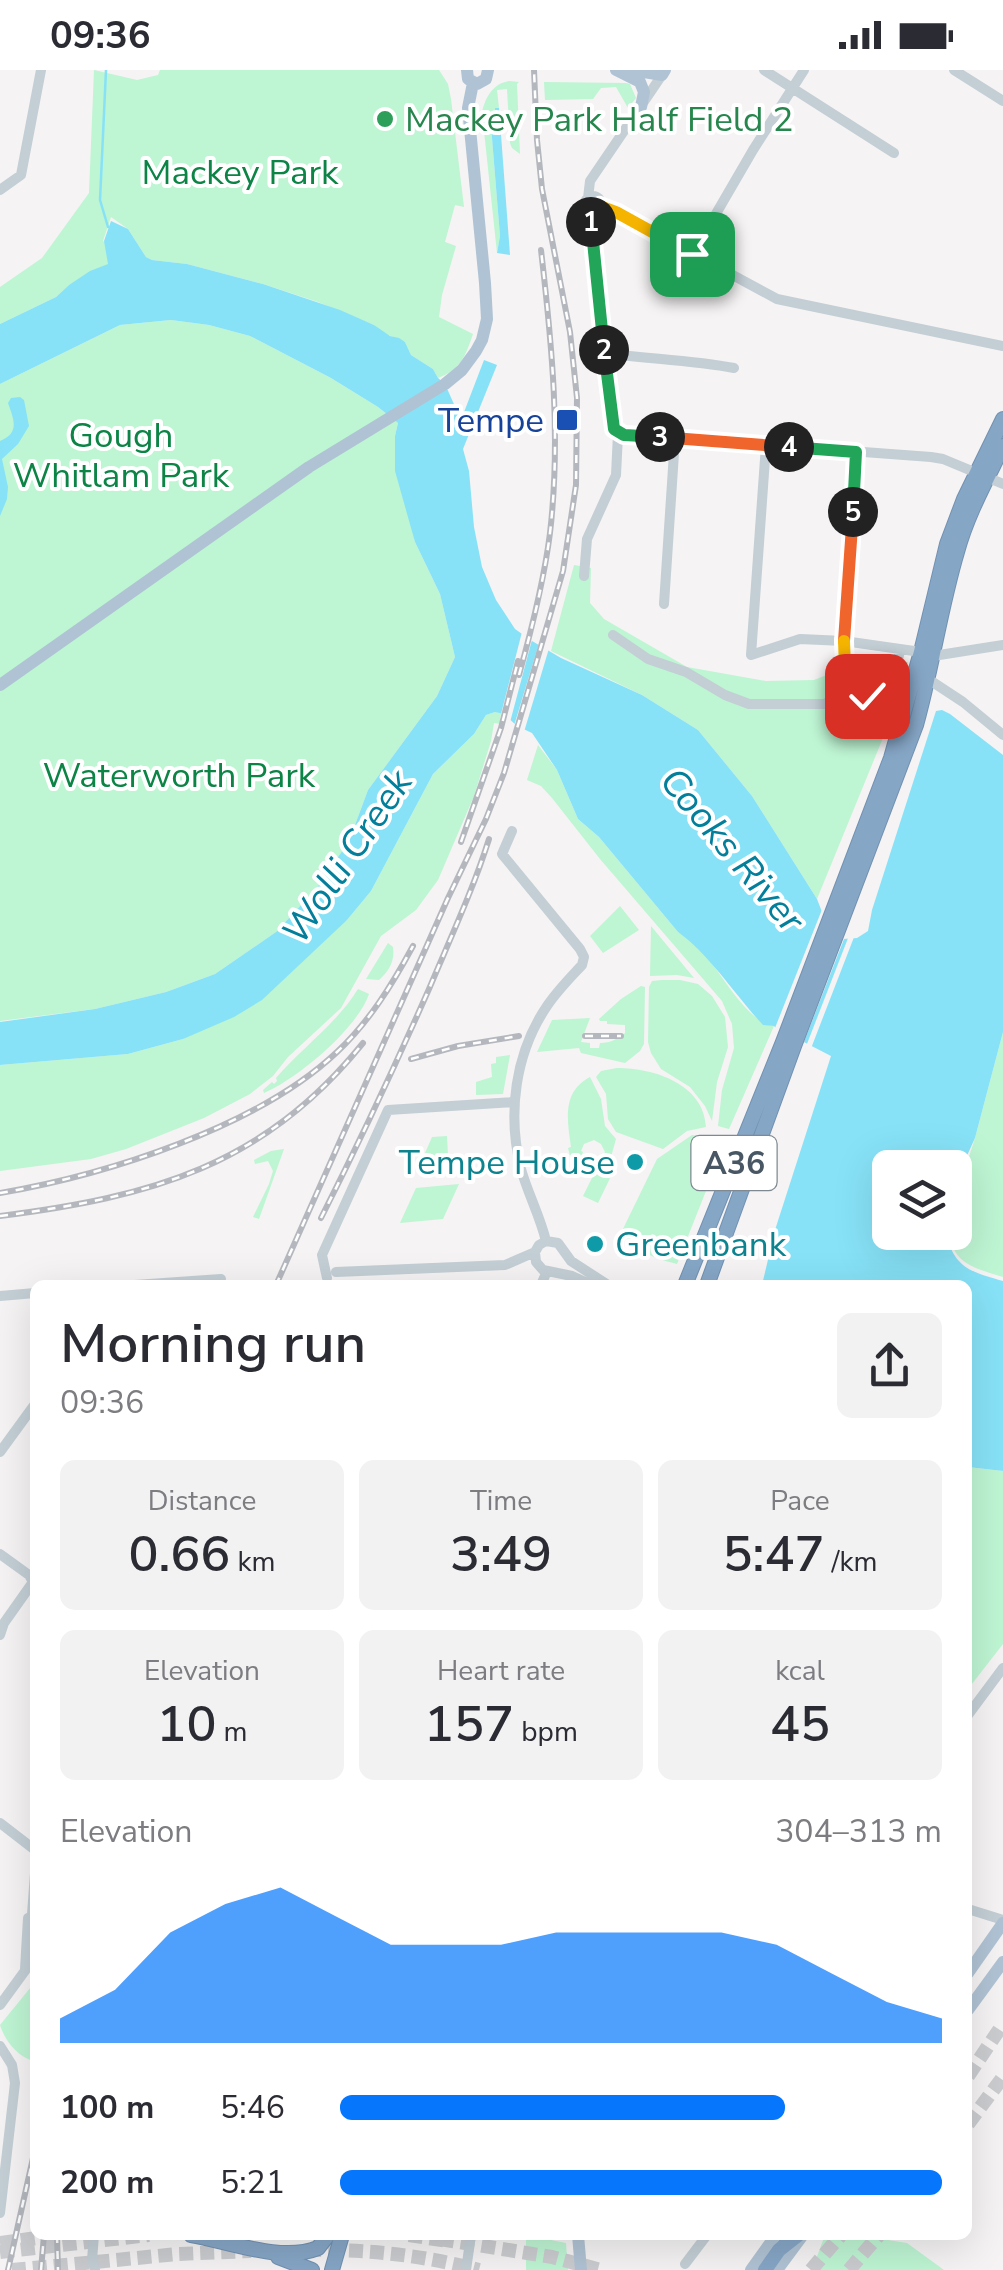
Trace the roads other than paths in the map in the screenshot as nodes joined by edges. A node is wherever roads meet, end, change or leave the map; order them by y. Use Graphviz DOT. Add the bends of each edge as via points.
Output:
graph roads {
  1 [pos="41,70"];
  2 [pos="616,70"];
  3 [pos="632,70"];
  4 [pos="764,70"];
  5 [pos="804,70"];
  6 [pos="954,70"];
  7 [pos="489,71"];
  8 [pos="663,72"];
  9 [pos="470,76"];
  10 [pos="792,88"];
  11 [pos="1003,102"];
  12 [pos="641,107"];
  13 [pos="894,153"];
  14 [pos="0,190"];
  15 [pos="595,208"];
  16 [pos="692,254"];
  17 [pos="1003,346"];
  18 [pos="605,353"];
  19 [pos="734,368"];
  20 [pos="1003,419"];
  21 [pos="618,434"];
  22 [pos="675,438"];
  23 [pos="766,445"];
  24 [pos="1003,446"];
  25 [pos="856,452"];
  26 [pos="982,475"];
  27 [pos="1003,484"];
  28 [pos="584,576"];
  29 [pos="664,604"];
  30 [pos="613,635"];
  31 [pos="844,641"];
  32 [pos="1003,645"];
  33 [pos="900,650"];
  34 [pos="927,654"];
  35 [pos="922,675"];
  36 [pos="0,685"];
  37 [pos="842,692"];
  38 [pos="1003,735"];
  39 [pos="512,831"];
  40 [pos="788,1044"];
  41 [pos="514,1102"];
  42 [pos="546,1242"];
  43 [pos="535,1252"];
  44 [pos="564,1253"];
  45 [pos="550,1271"];
  46 [pos="329,1278"];
  47 [pos="221,1279"];
  48 [pos="207,1280"];
  49 [pos="544,1280"];
  50 [pos="581,1280"];
  51 [pos="600,1280"];
  52 [pos="687,1280"];
  53 [pos="709,1280"];
  54 [pos="30,1293"];
  55 [pos="0,1296"];
  56 [pos="30,1411"];
  57 [pos="0,1452"];
  58 [pos="0,1554"];
  59 [pos="30,1576"];
  60 [pos="30,1589"];
  61 [pos="0,1635"];
  62 [pos="1003,1668"];
  63 [pos="972,1709"];
  64 [pos="0,1822"];
  65 [pos="30,1846"];
  66 [pos="972,1911"];
  67 [pos="30,1916"];
  68 [pos="1003,1921"];
  69 [pos="1003,1962"];
  70 [pos="30,1964"];
  71 [pos="972,1967"];
  72 [pos="25,1970"];
  73 [pos="0,2005"];
  74 [pos="972,2005"];
  75 [pos="0,2046"];
  76 [pos="0,2213"];
  77 [pos="94,2240"];
  78 [pos="215,2240"];
  79 [pos="326,2240"];
  80 [pos="327,2240"];
  81 [pos="341,2240"];
  82 [pos="470,2240"];
  83 [pos="578,2240"];
  84 [pos="703,2240"];
  85 [pos="778,2246"];
  86 [pos="254,2248"];
  87 [pos="685,2264"];
  88 [pos="95,2270"];
  89 [pos="316,2270"];
  90 [pos="332,2270"];
  91 [pos="466,2270"];
  92 [pos="580,2270"];
  93 [pos="750,2270"];
  94 [pos="765,2270"];
  95 [pos="777,2270"];
  1 -- 14 [label="street" via="21,175"];
  2 -- 12 [label="main road" via="640,82"];
  3 -- 8 [label="main road"];
  4 -- 10 [label="street"];
  5 -- 10 [label="street"];
  6 -- 11 [label="street"];
  7 -- 9 [label="main road" via="484,81"];
  8 -- 12 [label="street"];
  9 -- 36 [label="main road" via="487,319 469,362"];
  10 -- 13 [label="street"];
  10 -- 16 [label="street"];
  12 -- 15 [label="street" via="590,181 585,204"];
  15 -- 16 [label="street" via="616,212"];
  15 -- 18 [label="street"];
  16 -- 17 [label="street" via="777,299"];
  18 -- 19 [label="street"];
  18 -- 21 [label="street"];
  20 -- 26 [label="highway, A36"];
  21 -- 22 [label="street"];
  21 -- 28 [label="street" via="616,476 587,539"];
  22 -- 23 [label="street"];
  22 -- 29 [label="street"];
  23 -- 25 [label="street"];
  23 -- 31 [label="street" via="751,655 800,639"];
  24 -- 26 [label="highway, A36"];
  25 -- 26 [label="street" via="943,458"];
  25 -- 31 [label="street"];
  26 -- 27 [label="street"];
  26 -- 34 [label="highway, A36"];
  30 -- 37 [label="street" via="648,659 748,704 825,704"];
  31 -- 33 [label="street"];
  31 -- 37 [label="street"];
  32 -- 34 [label="street"];
  33 -- 34 [label="street"];
  33 -- 37 [label="street" via="896,675 878,695"];
  34 -- 35 [label="highway, A36"];
  35 -- 38 [label="street"];
  35 -- 40 [label="highway, A36"];
  39 -- 41 [label="street" via="502,854 584,957 540,1017"];
  40 -- 52 [label="highway, A36"];
  40 -- 53 [label="highway, A36"];
  41 -- 42 [label="street" via="518,1156"];
  41 -- 46 [label="street" via="388,1110 332,1234"];
  42 -- 43 [label="street"];
  42 -- 44 [label="street" via="558,1243"];
  43 -- 45 [label="street" via="536,1262"];
  43 -- 46 [label="street" via="505,1264"];
  44 -- 45 [label="street" via="564,1262"];
  44 -- 51 [label="street"];
  45 -- 49 [label="street"];
  45 -- 50 [label="street"];
  47 -- 48 [label="street"];
  54 -- 55 [label="street"];
  56 -- 57 [label="street"];
  58 -- 59 [label="street"];
  60 -- 61 [label="street"];
  62 -- 63 [label="street"];
  64 -- 65 [label="street"];
  66 -- 68 [label="street"];
  67 -- 72 [label="street"];
  68 -- 71 [label="main road"];
  69 -- 74 [label="main road"];
  70 -- 72 [label="street"];
  72 -- 73 [label="street"];
  75 -- 76 [label="street" via="15,2083"];
  77 -- 88 [label="street"];
  78 -- 86 [label="highway"];
  79 -- 86 [label="highway" via="312,2251"];
  80 -- 89 [label="highway"];
  81 -- 90 [label="highway"];
  82 -- 91 [label="street"];
  83 -- 92 [label="main road"];
  84 -- 87 [label="street"];
  85 -- 93 [label="main road"];
  85 -- 94 [label="highway"];
  85 -- 95 [label="main road"];
  86 -- 89 [label="highway"];
}
